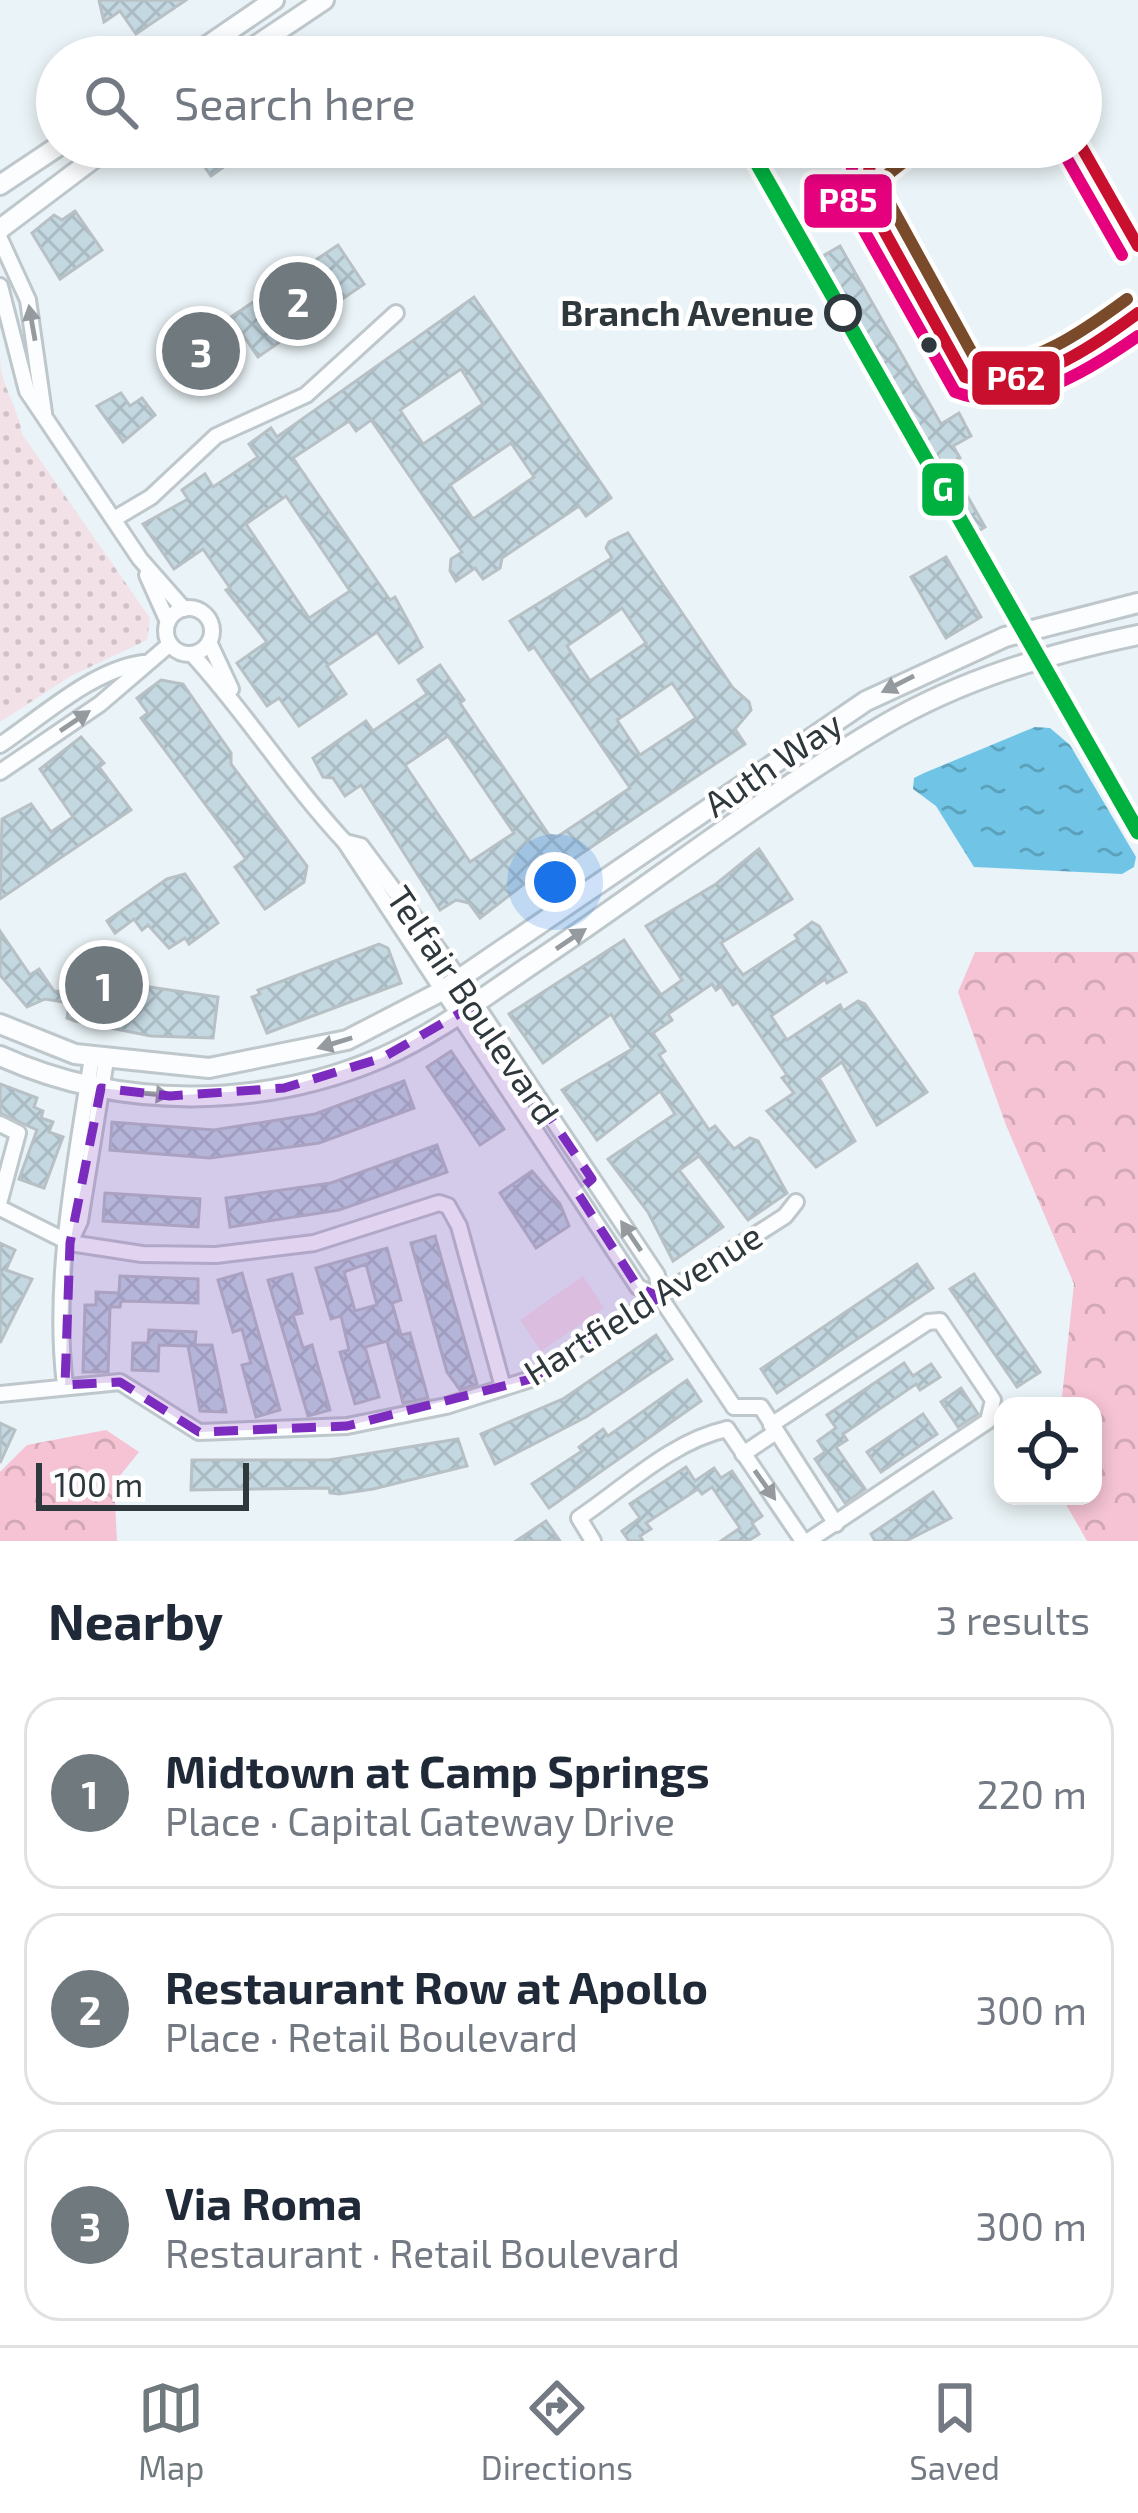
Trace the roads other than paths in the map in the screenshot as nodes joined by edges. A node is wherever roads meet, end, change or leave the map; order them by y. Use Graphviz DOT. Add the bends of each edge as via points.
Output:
graph roads {
  1 [pos="274,0"];
  2 [pos="324,0"];
  3 [pos="222,36"];
  4 [pos="270,36"];
  5 [pos="36,161"];
  6 [pos="83,168"];
  7 [pos="0,185"];
  8 [pos="0,234"];
  9 [pos="0,286"];
  10 [pos="397,313"];
  11 [pos="44,412"];
  12 [pos="114,519"];
  13 [pos="140,559"];
  14 [pos="1138,604"];
  15 [pos="184,609"];
  16 [pos="168,622"];
  17 [pos="1138,635"];
  18 [pos="209,642"];
  19 [pos="170,644"];
  20 [pos="192,654"];
  21 [pos="143,663"];
  22 [pos="238,704"];
  23 [pos="0,746"];
  24 [pos="0,772"];
  25 [pos="345,842"];
  26 [pos="459,979"];
  27 [pos="440,992"];
  28 [pos="474,1005"];
  29 [pos="453,1017"];
  30 [pos="0,1024"];
  31 [pos="0,1056"];
  32 [pos="99,1058"];
  33 [pos="95,1086"];
  34 [pos="0,1124"];
  35 [pos="592,1179"];
  36 [pos="577,1192"];
  37 [pos="796,1202"];
  38 [pos="0,1204"];
  39 [pos="70,1243"];
  40 [pos="660,1297"];
  41 [pos="65,1385"];
  42 [pos="503,1387"];
  43 [pos="0,1394"];
  44 [pos="734,1407"];
  45 [pos="773,1428"];
  46 [pos="727,1430"];
  47 [pos="743,1454"];
  48 [pos="836,1524"];
  49 [pos="593,1541"];
  50 [pos="806,1541"];
  1 -- 3 [label="street"];
  2 -- 4 [label="street"];
  5 -- 7 [label="street"];
  6 -- 8 [label="street"];
  11 -- 8 [label="street, one-way" via="28,300"];
  9 -- 11 [label="street" via="23,382"];
  10 -- 12 [label="street" via="313,390 216,436"];
  11 -- 12 [label="street"];
  12 -- 13 [label="street"];
  13 -- 15 [label="street"];
  13 -- 16 [label="street"];
  14 -- 26 [label="street, Auth Way, one-way" via="1005,637 866,701"];
  15 -- 16 [label="street"];
  15 -- 18 [label="street" via="209,621"];
  16 -- 19 [label="street"];
  28 -- 17 [label="street, Auth Way, one-way" via="814,768 956,686"];
  18 -- 20 [label="street"];
  18 -- 22 [label="street, Telfair Boulevard"];
  19 -- 20 [label="street"];
  19 -- 21 [label="street"];
  20 -- 22 [label="street, Telfair Boulevard"];
  21 -- 23 [label="street" via="88,686"];
  24 -- 21 [label="street, one-way" via="100,704"];
  22 -- 25 [label="street, Telfair Boulevard" via="296,790"];
  25 -- 26 [label="street, Telfair Boulevard" via="361,846"];
  25 -- 27 [label="street, Telfair Boulevard"];
  26 -- 27 [label="street, Auth Way"];
  26 -- 28 [label="street, Telfair Boulevard"];
  27 -- 29 [label="street, Telfair Boulevard"];
  27 -- 32 [label="street, Auth Way, one-way" via="347,1040 277,1059 208,1068"];
  28 -- 29 [label="street, Auth Way"];
  28 -- 35 [label="street, Telfair Boulevard"];
  33 -- 29 [label="street, Auth Way, one-way" via="170,1096 284,1088 382,1058"];
  29 -- 36 [label="street, Telfair Boulevard"];
  30 -- 32 [label="street, Auth Way"];
  31 -- 33 [label="street, Auth Way"];
  32 -- 33 [label="street"];
  33 -- 39 [label="street"];
  34 -- 38 [label="street" via="18,1133 19,1143"];
  35 -- 36 [label="street"];
  40 -- 35 [label="street, Telfair Boulevard, one-way" via="657,1274"];
  36 -- 40 [label="street, Telfair Boulevard" via="638,1287"];
  37 -- 40 [label="street, Hartfield Avenue"];
  38 -- 39 [label="street"];
  39 -- 41 [label="street" via="59,1335"];
  39 -- 42 [label="street" via="142,1254 276,1249 439,1203 459,1226"];
  40 -- 42 [label="street, Hartfield Avenue" via="531,1379"];
  40 -- 44 [label="street, Telfair Boulevard"];
  41 -- 42 [label="street, Hartfield Avenue" via="120,1382 199,1432 347,1426"];
  41 -- 43 [label="street, Hartfield Avenue"];
  44 -- 45 [label="street" via="761,1408"];
  44 -- 46 [label="street"];
  45 -- 47 [label="street"];
  45 -- 48 [label="street"];
  45 -- 48 [label="street" via="928,1322 940,1321 993,1400 988,1421"];
  46 -- 47 [label="street"];
  46 -- 49 [label="street" via="704,1434 579,1518"];
  47 -- 50 [label="street, one-way"];
  48 -- 50 [label="street"];
}
